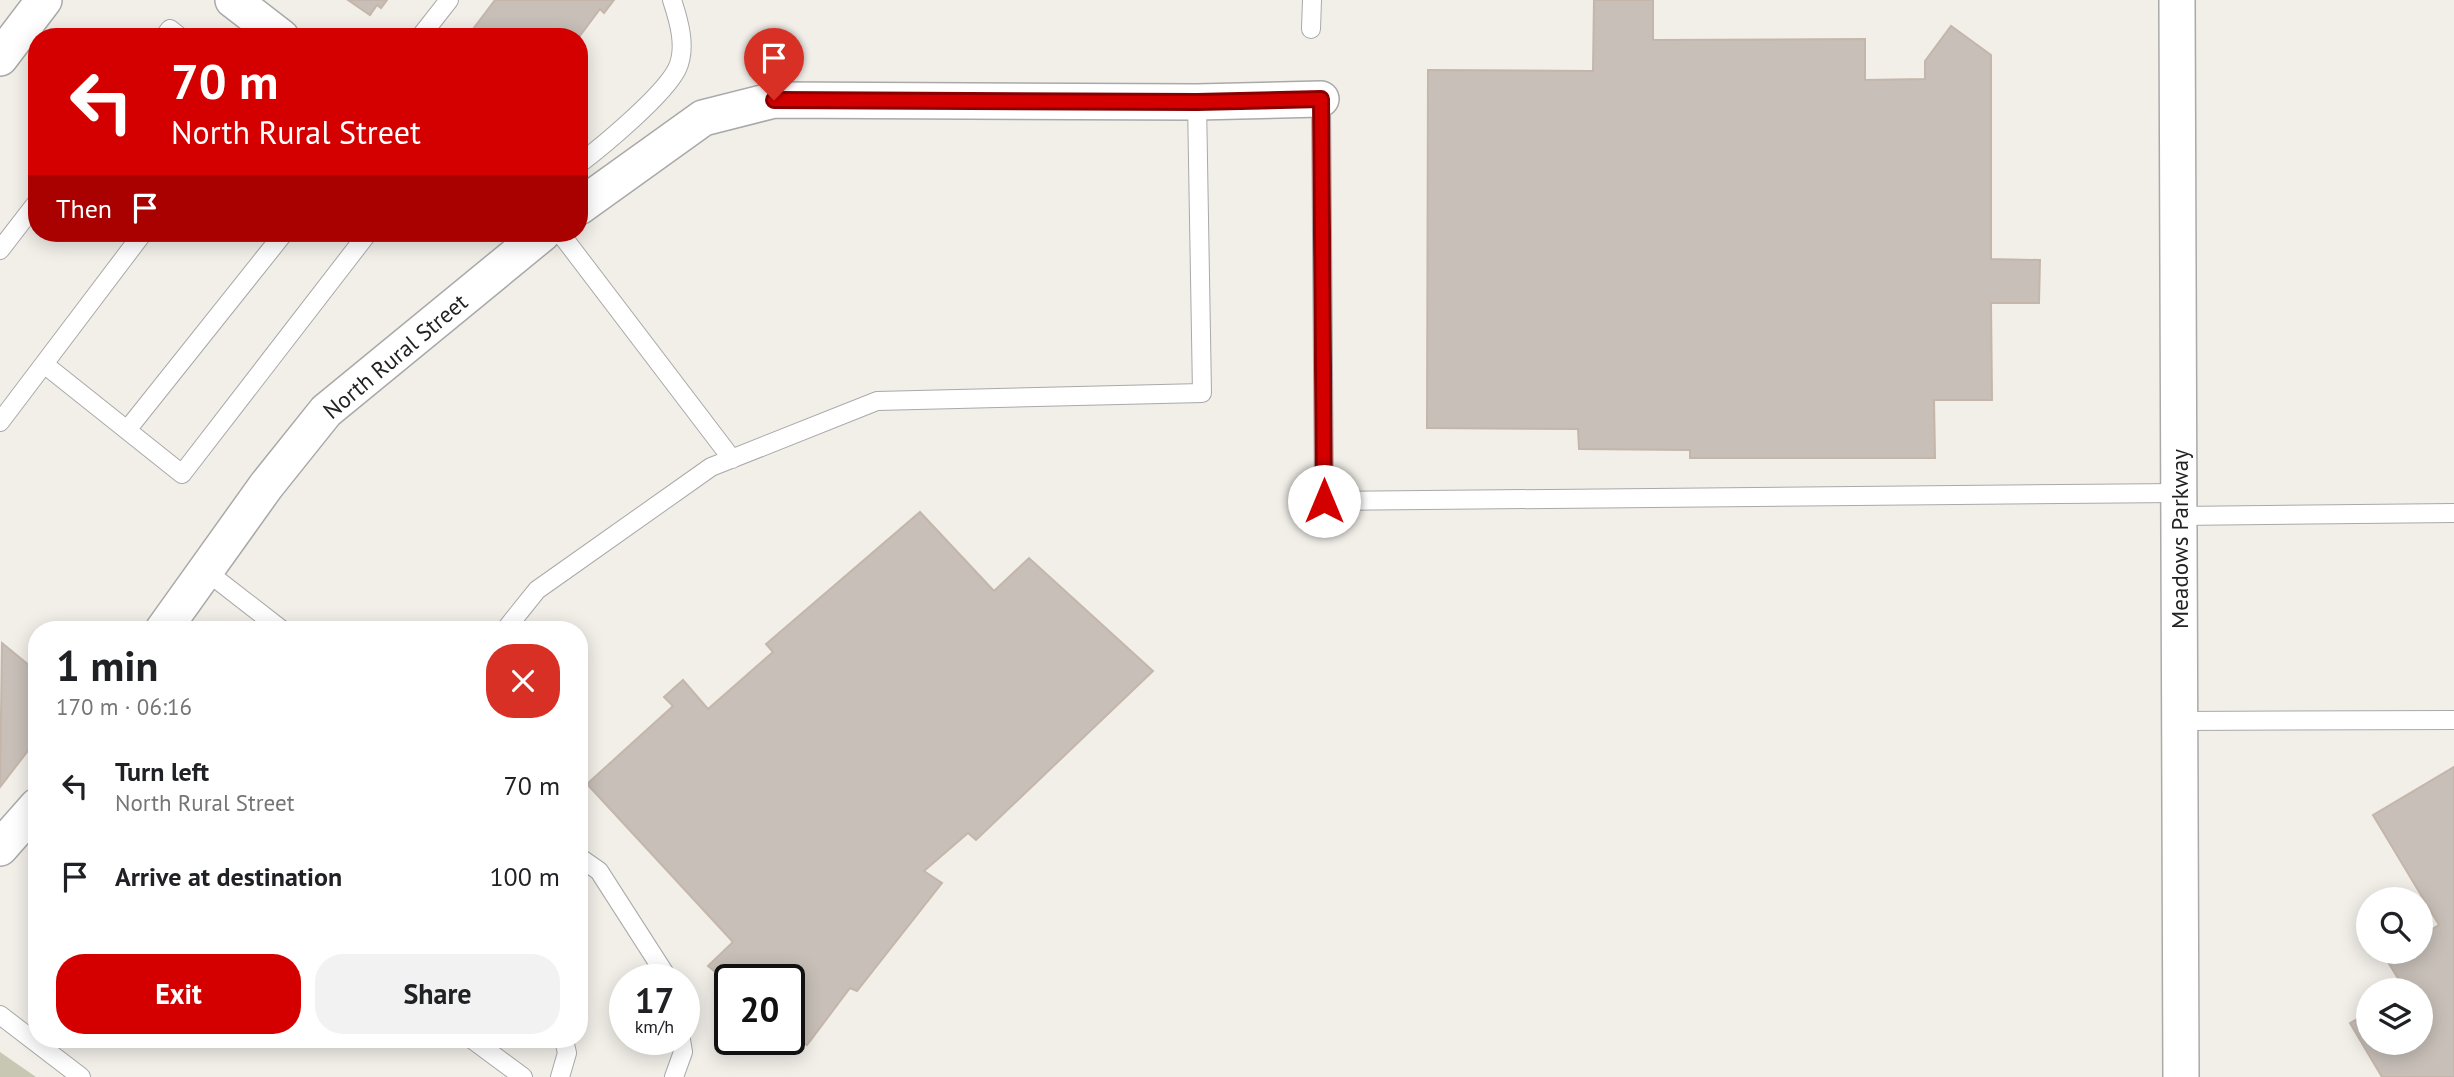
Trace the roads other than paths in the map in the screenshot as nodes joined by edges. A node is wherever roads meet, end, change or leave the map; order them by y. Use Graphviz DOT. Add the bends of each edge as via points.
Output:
graph roads {
  1 [pos="44,0"];
  2 [pos="233,0"];
  3 [pos="449,0"];
  4 [pos="672,0"];
  5 [pos="1312,0"];
  6 [pos="2177,0"];
  7 [pos="269,28"];
  8 [pos="427,28"];
  9 [pos="1311,29"];
  10 [pos="0,58"];
  11 [pos="1321,99"];
  12 [pos="1197,102"];
  13 [pos="588,156"];
  14 [pos="588,201"];
  15 [pos="28,214"];
  16 [pos="136,242"];
  17 [pos="277,242"];
  18 [pos="361,242"];
  19 [pos="533,242"];
  20 [pos="567,242"];
  21 [pos="0,250"];
  22 [pos="44,364"];
  23 [pos="3,412"];
  24 [pos="127,430"];
  25 [pos="732,459"];
  26 [pos="2179,505"];
  27 [pos="2454,513"];
  28 [pos="206,571"];
  29 [pos="170,621"];
  30 [pos="270,621"];
  31 [pos="512,621"];
  32 [pos="2454,720"];
  33 [pos="2180,721"];
  34 [pos="28,816"];
  35 [pos="0,848"];
  36 [pos="588,864"];
  37 [pos="659,964"];
  38 [pos="0,1015"];
  39 [pos="28,1036"];
  40 [pos="43,1048"];
  41 [pos="483,1048"];
  42 [pos="566,1048"];
  43 [pos="682,1055"];
  44 [pos="81,1077"];
  45 [pos="523,1077"];
  46 [pos="560,1077"];
  47 [pos="674,1077"];
  48 [pos="2181,1077"];
  1 -- 10 [label="street"];
  2 -- 7 [label="street"];
  3 -- 8 [label="lane"];
  4 -- 13 [label="lane" via="682,33 678,68 662,89"];
  5 -- 9 [label="lane"];
  6 -- 26 [label="street, Meadows Parkway"];
  11 -- 12 [label="street"];
  11 -- 26 [label="lane" via="1324,501"];
  12 -- 14 [label="street" via="774,100 703,118"];
  12 -- 25 [label="lane" via="1202,393 877,401"];
  15 -- 21 [label="lane"];
  16 -- 22 [label="lane"];
  17 -- 24 [label="lane"];
  18 -- 24 [label="lane" via="182,474"];
  19 -- 28 [label="street, North Rural Street" via="326,411"];
  20 -- 25 [label="lane"];
  22 -- 23 [label="lane"];
  22 -- 24 [label="lane"];
  25 -- 31 [label="lane" via="711,467 537,590"];
  26 -- 27 [label="lane"];
  26 -- 33 [label="street, Meadows Parkway"];
  28 -- 29 [label="street, North Rural Street"];
  28 -- 30 [label="lane"];
  32 -- 33 [label="lane"];
  33 -- 48 [label="street, Meadows Parkway"];
  34 -- 35 [label="street"];
  36 -- 37 [label="lane" via="598,871"];
  38 -- 39 [label="lane"];
  40 -- 44 [label="lane"];
  41 -- 45 [label="lane"];
  42 -- 46 [label="lane"];
  43 -- 47 [label="lane"];
}
